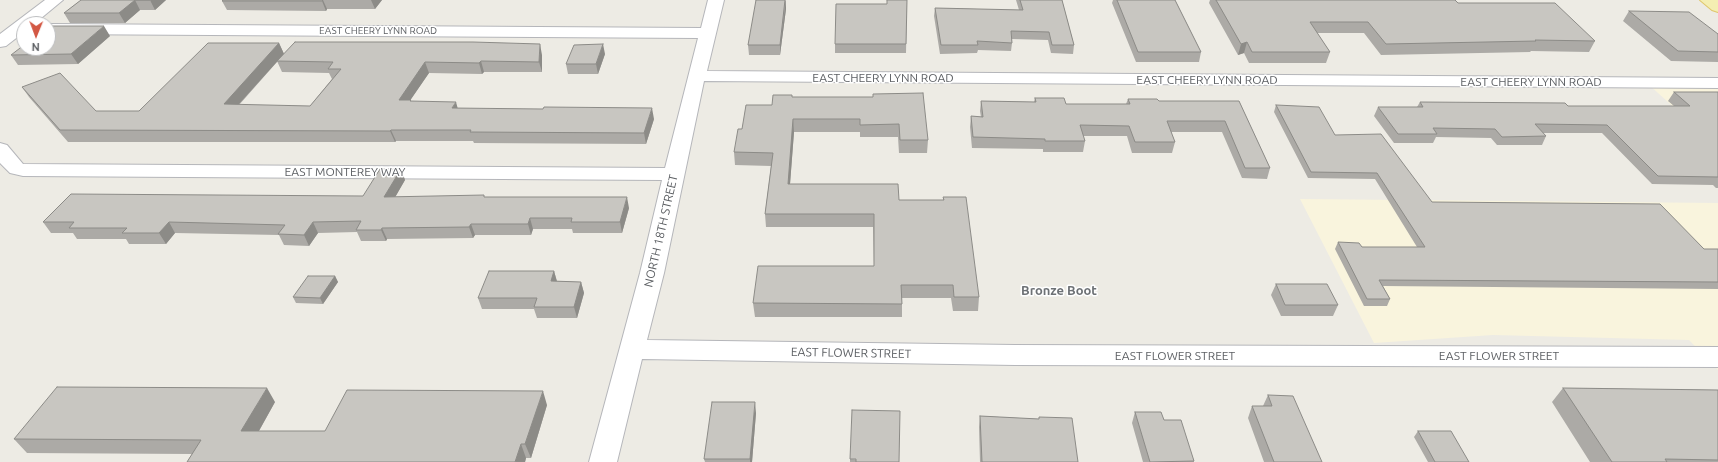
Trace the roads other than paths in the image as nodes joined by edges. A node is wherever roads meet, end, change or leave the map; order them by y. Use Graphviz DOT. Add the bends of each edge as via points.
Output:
graph roads {
  1 [pos="55,0"];
  2 [pos="716,0"];
  3 [pos="36,16"];
  4 [pos="56,29"];
  5 [pos="16,32"];
  6 [pos="708,32"];
  7 [pos="0,42"];
  8 [pos="696,76"];
  9 [pos="1718,83"];
  10 [pos="0,149"];
  11 [pos="674,174"];
  12 [pos="632,349"];
  13 [pos="1718,357"];
  14 [pos="603,462"];
  1 -- 3 [label="street"];
  2 -- 6 [label="street, NORTH 18TH STREET"];
  4 -- 6 [label="street, EAST CHEERY LYNN ROAD"];
  5 -- 7 [label="street"];
  6 -- 8 [label="street, NORTH 18TH STREET"];
  8 -- 9 [label="street, EAST CHEERY LYNN ROAD"];
  8 -- 11 [label="street, NORTH 18TH STREET"];
  10 -- 11 [label="street, EAST MONTEREY WAY" via="17,169 64,171"];
  11 -- 12 [label="street, NORTH 18TH STREET"];
  12 -- 13 [label="street, EAST FLOWER STREET" via="1023,356"];
  12 -- 14 [label="street, NORTH 18TH STREET"];
}
